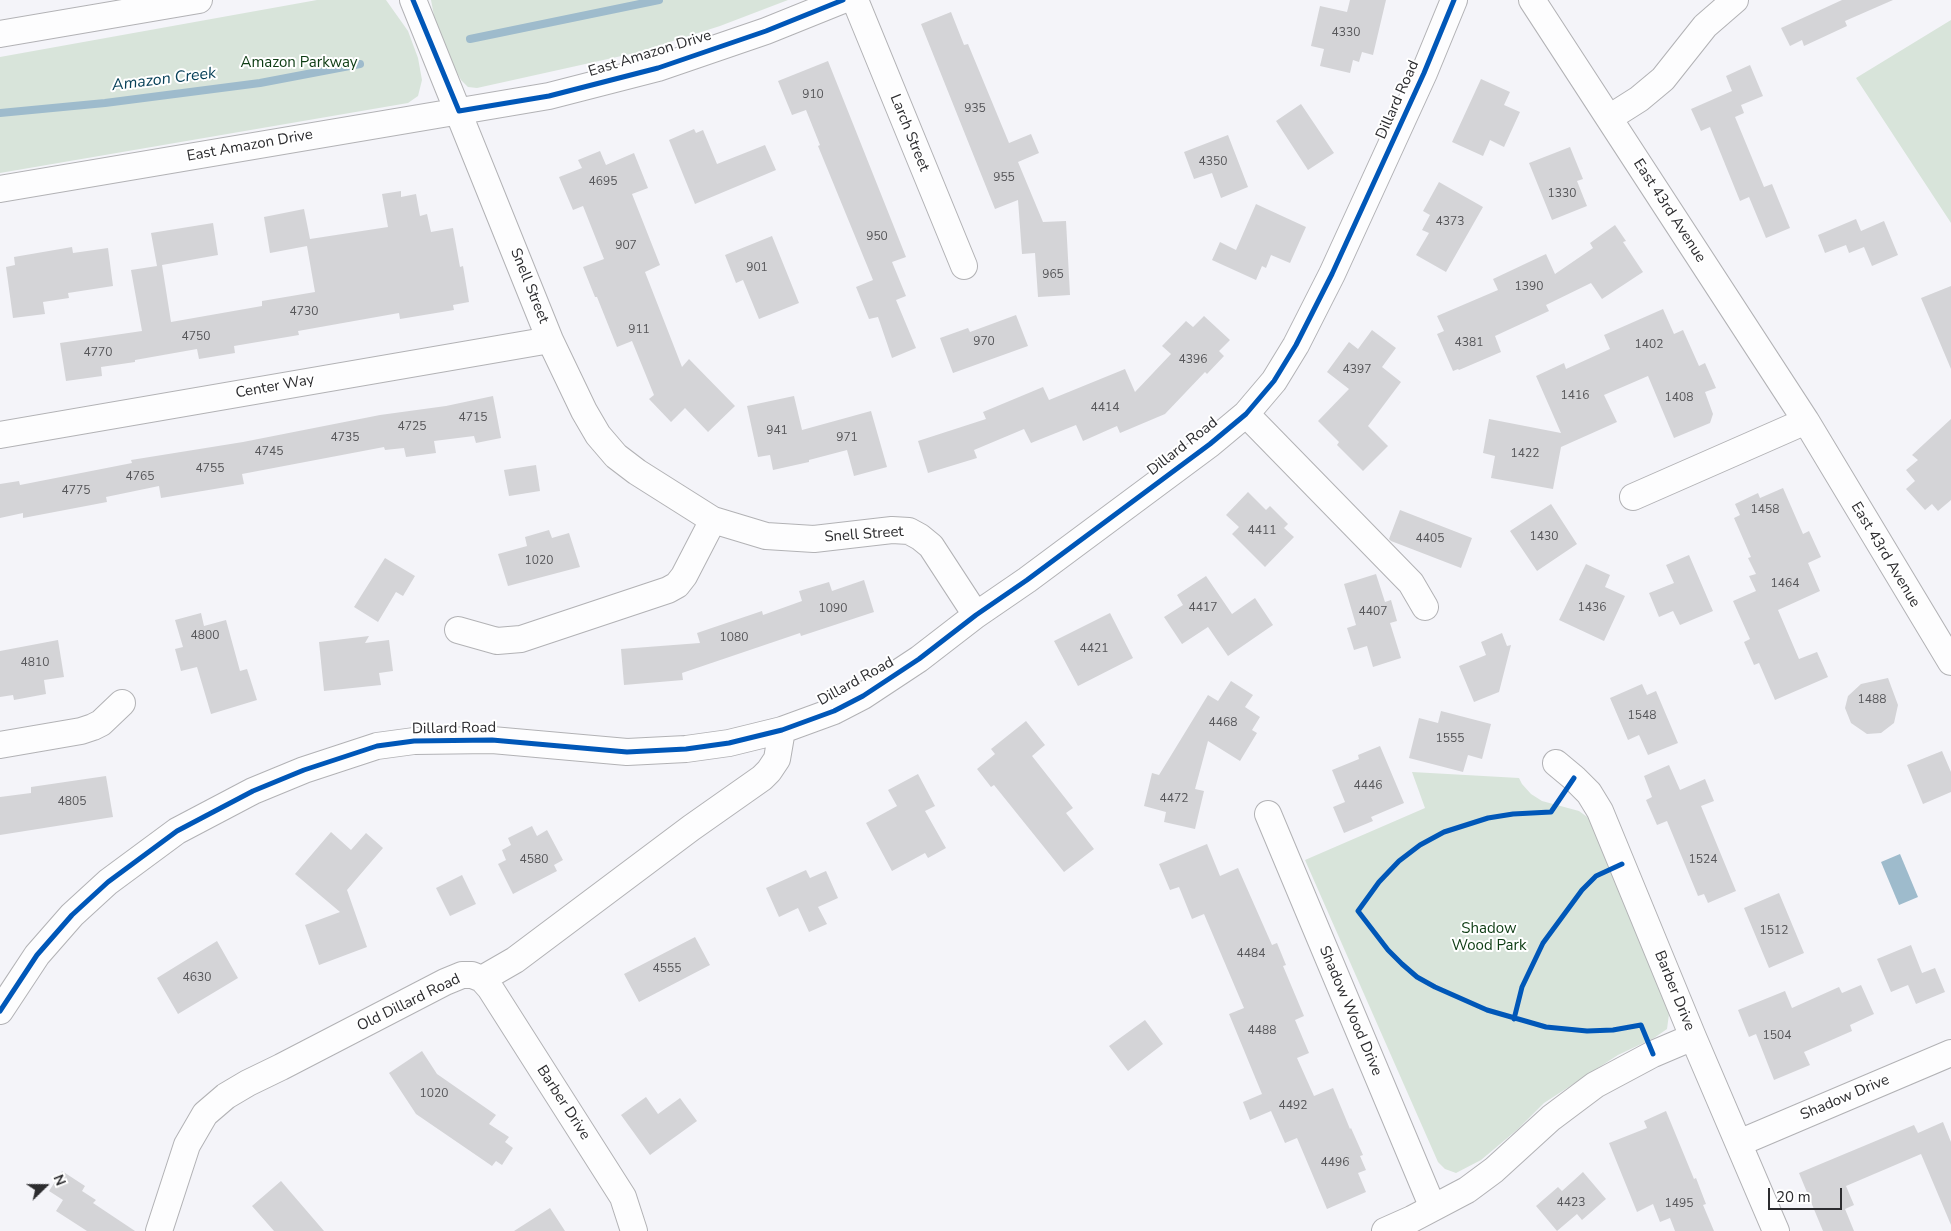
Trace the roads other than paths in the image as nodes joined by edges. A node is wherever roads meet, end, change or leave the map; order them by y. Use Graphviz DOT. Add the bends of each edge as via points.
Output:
graph roads {
  1 [pos="199,0"];
  2 [pos="413,0"];
  3 [pos="843,0"];
  4 [pos="855,0"];
  5 [pos="1454,0"];
  6 [pos="1532,0"];
  7 [pos="1735,0"];
  8 [pos="0,34"];
  9 [pos="459,111"];
  10 [pos="1609,118"];
  11 [pos="0,189"];
  12 [pos="964,266"];
  13 [pos="550,340"];
  14 [pos="1246,414"];
  15 [pos="1806,422"];
  16 [pos="0,435"];
  17 [pos="1633,497"];
  18 [pos="713,520"];
  19 [pos="1425,607"];
  20 [pos="976,615"];
  21 [pos="458,630"];
  22 [pos="1951,662"];
  23 [pos="122,703"];
  24 [pos="782,730"];
  25 [pos="0,745"];
  26 [pos="1556,764"];
  27 [pos="1268,814"];
  28 [pos="482,979"];
  29 [pos="0,1011"];
  30 [pos="1693,1037"];
  31 [pos="1951,1053"];
  32 [pos="1739,1143"];
  33 [pos="1433,1208"];
  34 [pos="158,1231"];
  35 [pos="634,1231"];
  36 [pos="1385,1231"];
  37 [pos="1776,1231"];
  1 -- 8 [label="street"];
  2 -- 9 [label="street, Snell Street"];
  3 -- 9 [label="street, East Amazon Drive" via="766,31 658,68 549,96"];
  4 -- 12 [label="street, Larch Street"];
  5 -- 14 [label="street, Dillard Road" via="1332,274 1274,381"];
  6 -- 10 [label="street, East 43rd Avenue"];
  7 -- 10 [label="street" via="1705,26 1659,83"];
  9 -- 11 [label="street, East Amazon Drive"];
  9 -- 13 [label="street, Snell Street"];
  10 -- 15 [label="street, East 43rd Avenue"];
  13 -- 16 [label="street, Center Way"];
  13 -- 18 [label="street, Snell Street" via="584,411 616,456"];
  14 -- 19 [label="street" via="1411,584"];
  14 -- 20 [label="street, Dillard Road" via="1210,444"];
  15 -- 17 [label="street"];
  15 -- 22 [label="street, East 43rd Avenue"];
  18 -- 20 [label="street, Snell Street" via="766,536 814,539 909,531 931,546"];
  18 -- 21 [label="street" via="684,576 668,590 521,638 497,641"];
  20 -- 24 [label="street, Dillard Road" via="919,659 863,696 834,711"];
  23 -- 25 [label="street" via="93,727"];
  24 -- 28 [label="street, Old Dillard Road" via="777,759 762,778 515,960"];
  24 -- 29 [label="street, Dillard Road" via="686,749 627,752 492,740 414,741 377,746 304,770 253,791 177,831 108,882 37,955"];
  26 -- 30 [label="street, Barber Drive" via="1589,793 1600,811"];
  27 -- 33 [label="street, Shadow Wood Drive"];
  28 -- 34 [label="street, Old Dillard Road" via="462,975 444,982 226,1096 205,1114 187,1145"];
  28 -- 35 [label="street, Barber Drive" via="623,1197"];
  30 -- 32 [label="street, Barber Drive"];
  30 -- 33 [label="street" via="1595,1086 1551,1118 1494,1170 1467,1190"];
  31 -- 32 [label="street, Shadow Drive"];
  32 -- 37 [label="street, Barber Drive"];
  33 -- 36 [label="street"];
}
